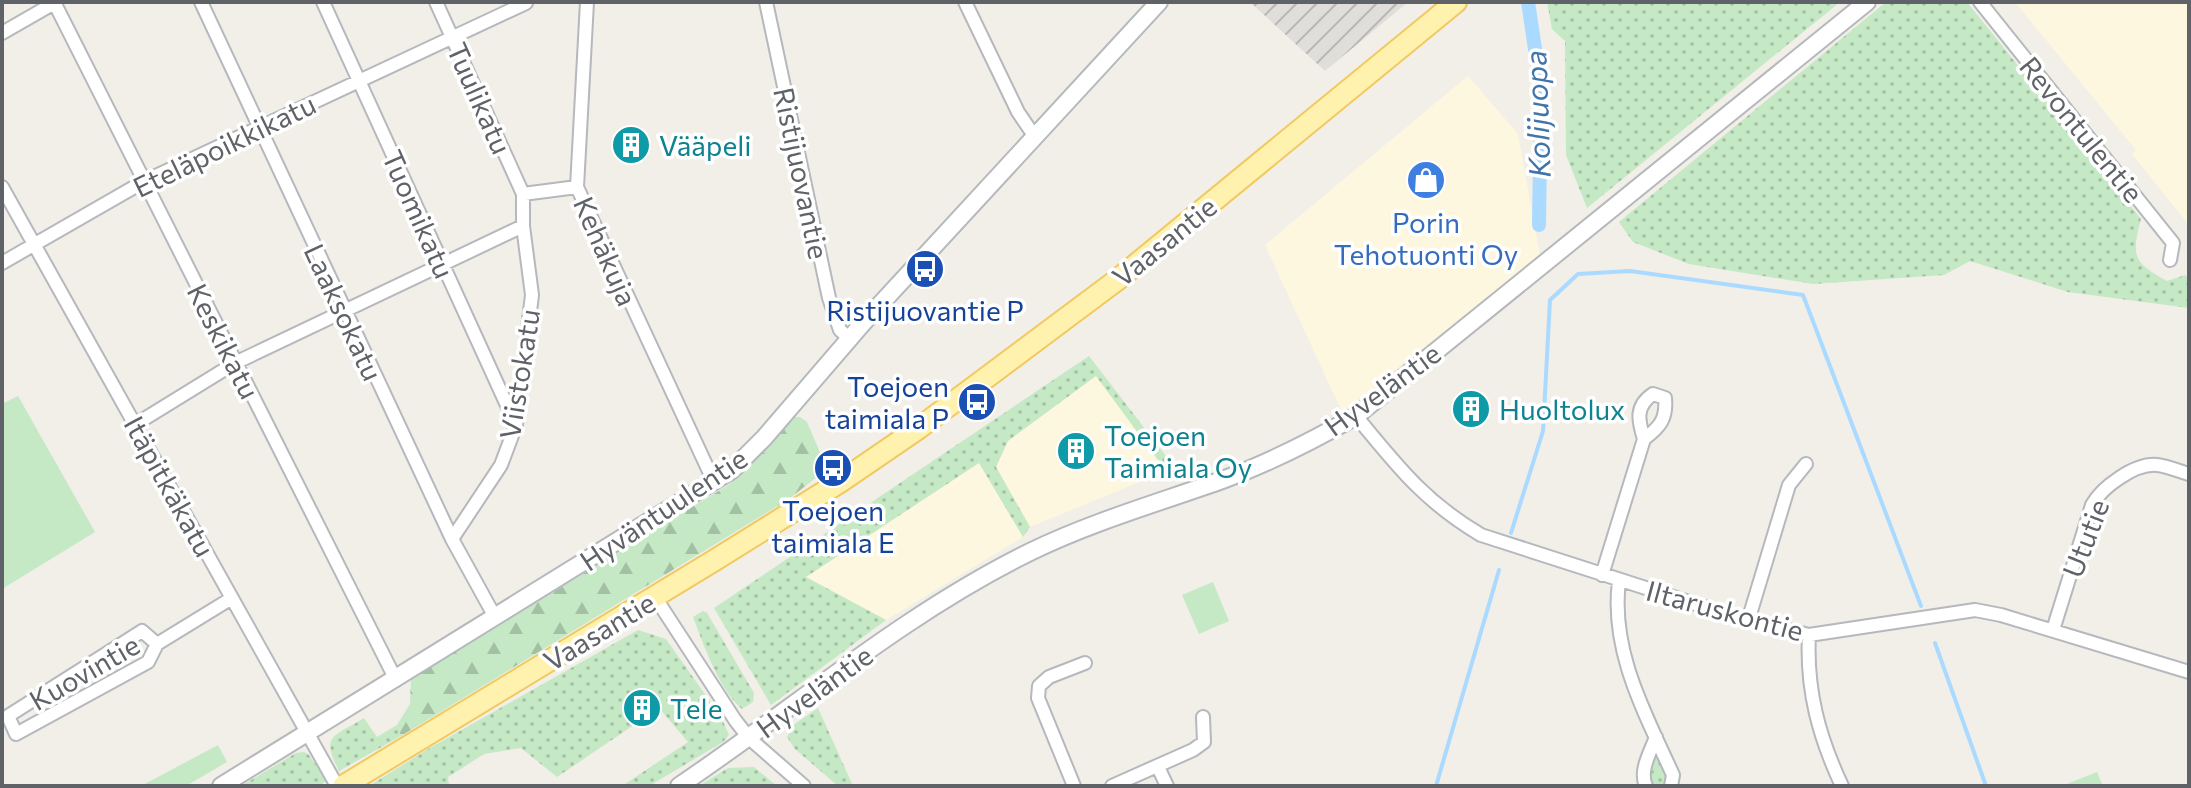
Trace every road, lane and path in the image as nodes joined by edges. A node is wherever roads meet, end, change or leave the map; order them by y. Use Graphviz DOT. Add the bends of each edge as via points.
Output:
graph roads {
  1 [pos="55,2"];
  2 [pos="201,2"];
  3 [pos="323,2"];
  4 [pos="436,2"];
  5 [pos="587,2"];
  6 [pos="766,2"];
  7 [pos="965,2"];
  8 [pos="1159,2"];
  9 [pos="1456,2"];
  10 [pos="1867,2"];
  11 [pos="1980,2"];
  12 [pos="526,3"];
  13 [pos="2,33"];
  14 [pos="452,36"];
  15 [pos="359,80"];
  16 [pos="259,127"];
  17 [pos="1035,137"];
  18 [pos="143,182"];
  19 [pos="2,187"];
  20 [pos="577,187"];
  21 [pos="523,194"];
  22 [pos="523,226"];
  23 [pos="35,244"];
  24 [pos="2170,260"];
  25 [pos="2,263"];
  26 [pos="441,264"];
  27 [pos="343,310"];
  28 [pos="850,339"];
  29 [pos="235,363"];
  30 [pos="1356,416"];
  31 [pos="136,424"];
  32 [pos="516,425"];
  33 [pos="1644,439"];
  34 [pos="1806,464"];
  35 [pos="2189,474"];
  36 [pos="714,482"];
  37 [pos="452,539"];
  38 [pos="1602,575"];
  39 [pos="1619,581"];
  40 [pos="655,597"];
  41 [pos="232,598"];
  42 [pos="495,617"];
  43 [pos="1748,621"];
  44 [pos="2053,630"];
  45 [pos="1809,635"];
  46 [pos="157,644"];
  47 [pos="1085,663"];
  48 [pos="2189,672"];
  49 [pos="396,680"];
  50 [pos="1203,717"];
  51 [pos="309,733"];
  52 [pos="1656,737"];
  53 [pos="749,738"];
  54 [pos="1158,767"];
  55 [pos="346,783"];
  56 [pos="221,786"];
  57 [pos="679,786"];
  58 [pos="804,786"];
  59 [pos="1074,786"];
  60 [pos="1112,786"];
  61 [pos="1167,786"];
  62 [pos="1646,786"];
  63 [pos="1671,786"];
  64 [pos="1842,786"];
  1 -- 13 [label="street"];
  1 -- 18 [label="street, Keskikatu"];
  2 -- 16 [label="street, Laaksokatu"];
  3 -- 15 [label="street, Tuomikatu"];
  4 -- 14 [label="street, Tuulikatu"];
  5 -- 20 [label="street, Kehäkuja"];
  6 -- 28 [label="street, Ristijuovantie" via="829,298 840,330"];
  7 -- 17 [label="street"];
  8 -- 17 [label="street, Hyväntuulentie"];
  9 -- 40 [label="main road, Vaasantie" via="1117,280 981,384 840,482"];
  10 -- 30 [label="street, Hyveläntie"];
  11 -- 24 [label="street, Revontulentie" via="2173,243"];
  12 -- 14 [label="street, Eteläpoikkikatu"];
  14 -- 15 [label="street, Eteläpoikkikatu"];
  14 -- 21 [label="street, Tuulikatu"];
  15 -- 16 [label="street, Eteläpoikkikatu"];
  15 -- 26 [label="street, Tuomikatu"];
  16 -- 18 [label="street, Eteläpoikkikatu"];
  16 -- 27 [label="street, Laaksokatu"];
  17 -- 28 [label="street, Hyväntuulentie"];
  18 -- 23 [label="street, Eteläpoikkikatu"];
  18 -- 29 [label="street, Keskikatu"];
  19 -- 23 [label="street, Itäpitkäkatu"];
  20 -- 21 [label="street"];
  20 -- 36 [label="street, Kehäkuja"];
  21 -- 22 [label="street, Viistokatu"];
  22 -- 26 [label="street"];
  22 -- 32 [label="street, Viistokatu" via="532,295"];
  23 -- 25 [label="street, Eteläpoikkikatu"];
  23 -- 31 [label="street, Itäpitkäkatu"];
  26 -- 27 [label="street"];
  26 -- 32 [label="street, Tuomikatu"];
  27 -- 29 [label="street"];
  27 -- 37 [label="street, Laaksokatu"];
  28 -- 36 [label="street, Hyväntuulentie" via="764,438"];
  29 -- 31 [label="street"];
  29 -- 49 [label="street, Keskikatu"];
  30 -- 38 [label="street, Iltaruskontie" via="1419,491 1450,516 1481,535"];
  30 -- 53 [label="street, Hyveläntie" via="1288,453 1031,552 889,636"];
  31 -- 41 [label="street, Itäpitkäkatu"];
  32 -- 37 [label="street, Viistokatu" via="501,465"];
  33 -- 38 [label="street"];
  34 -- 43 [label="street" via="1789,485"];
  35 -- 44 [label="street, Ututie" via="2147,465 2099,492"];
  36 -- 42 [label="street, Hyväntuulentie"];
  37 -- 42 [label="street, Laaksokatu"];
  38 -- 39 [label="street, Iltaruskontie"];
  39 -- 43 [label="street, Iltaruskontie"];
  39 -- 52 [label="street" via="1621,647"];
  40 -- 53 [label="street"];
  40 -- 55 [label="main road, Vaasantie"];
  41 -- 46 [label="street, Kuovintie"];
  41 -- 51 [label="street, Itäpitkäkatu"];
  42 -- 49 [label="street, Hyväntuulentie"];
  43 -- 45 [label="street, Iltaruskontie"];
  44 -- 45 [label="street, Iltaruskontie" via="1975,610"];
  44 -- 48 [label="street, Iltaruskontie"];
  45 -- 64 [label="street" via="1811,698"];
  46 -- 46 [label="street, Kuovintie" via="148,662 16,734 8,716 142,631"];
  47 -- 59 [label="street" via="1039,686 1038,698"];
  49 -- 51 [label="street, Hyväntuulentie"];
  50 -- 54 [label="street" via="1204,742"];
  51 -- 55 [label="street, Itäpitkäkatu"];
  51 -- 56 [label="street, Hyväntuulentie"];
  52 -- 62 [label="street" via="1643,770"];
  52 -- 63 [label="street" via="1673,775"];
  53 -- 57 [label="street, Hyveläntie"];
  53 -- 58 [label="street"];
  54 -- 60 [label="street"];
  54 -- 61 [label="street"];
}
